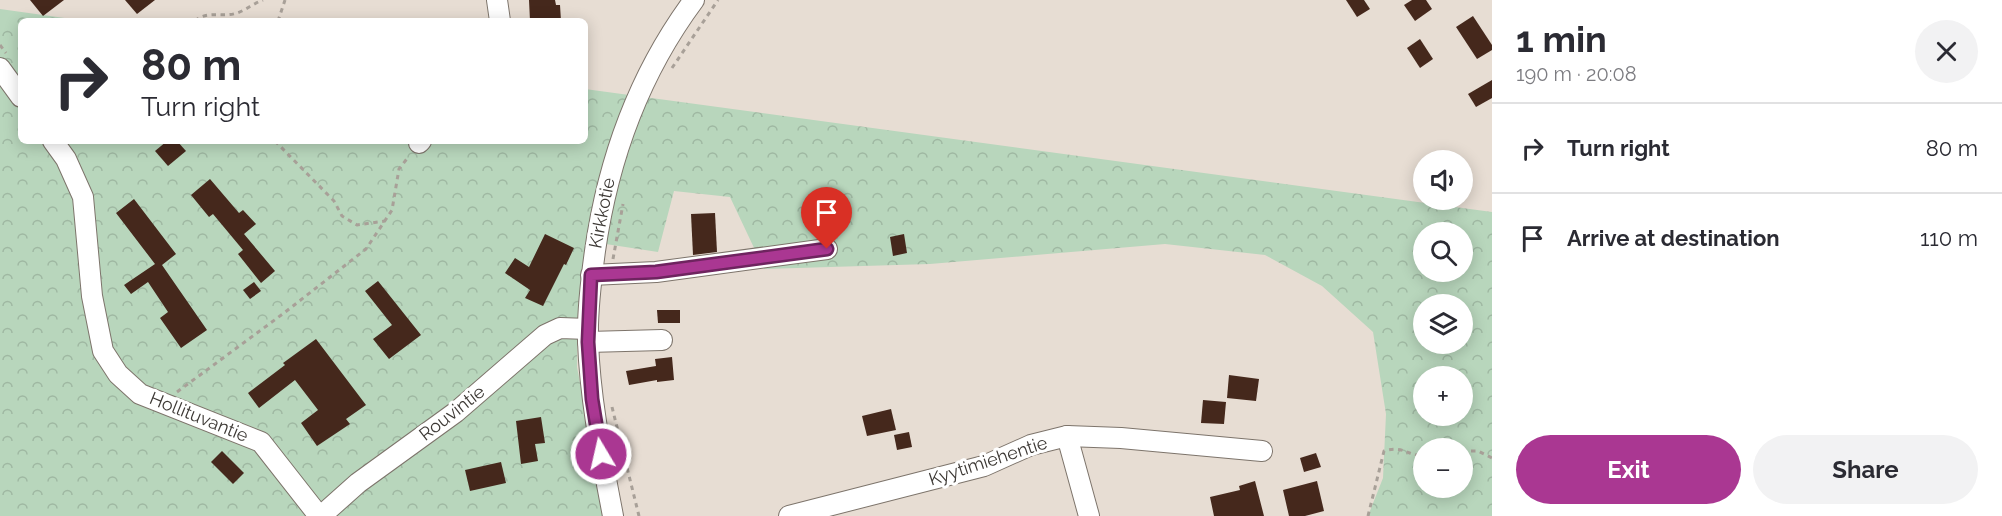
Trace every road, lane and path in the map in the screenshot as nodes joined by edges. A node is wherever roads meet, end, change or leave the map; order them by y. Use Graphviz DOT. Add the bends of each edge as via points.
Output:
graph roads {
  1 [pos="263,0"];
  2 [pos="285,0"];
  3 [pos="497,0"];
  4 [pos="694,0"];
  5 [pos="718,0"];
  6 [pos="199,18"];
  7 [pos="279,18"];
  8 [pos="500,18"];
  9 [pos="0,68"];
  10 [pos="669,73"];
  11 [pos="18,93"];
  12 [pos="55,144"];
  13 [pos="278,144"];
  14 [pos="418,144"];
  15 [pos="624,194"];
  16 [pos="385,221"];
  17 [pos="827,249"];
  18 [pos="601,275"];
  19 [pos="588,336"];
  20 [pos="662,340"];
  21 [pos="170,391"];
  22 [pos="175,393"];
  23 [pos="185,397"];
  24 [pos="611,404"];
  25 [pos="1068,436"];
  26 [pos="1262,451"];
  27 [pos="1473,451"];
  28 [pos="1413,454"];
  29 [pos="1492,458"];
  30 [pos="859,508"];
  31 [pos="320,516"];
  32 [pos="613,516"];
  33 [pos="639,516"];
  34 [pos="789,516"];
  35 [pos="1089,516"];
  36 [pos="1368,516"];
  1 -- 6 [label="path" via="238,14"];
  2 -- 7 [label="path"];
  3 -- 8 [label="street"];
  4 -- 18 [label="street, Kirkkotie" via="648,74 614,157 599,223"];
  5 -- 10 [label="path"];
  9 -- 11 [label="street"];
  12 -- 31 [label="street, Hollituvantie" via="82,197 94,307 103,351 118,374 140,394 261,442"];
  13 -- 16 [label="path" via="334,201 342,216 357,225"];
  14 -- 16 [label="path" via="399,169 392,210"];
  15 -- 18 [label="path"];
  16 -- 22 [label="path" via="366,249"];
  17 -- 18 [label="street" via="656,272"];
  18 -- 19 [label="street, Kirkkotie"];
  19 -- 20 [label="street, Rouvintie"];
  19 -- 31 [label="street, Rouvintie" via="560,328 545,335 456,412 358,483"];
  19 -- 32 [label="street, Kirkkotie" via="592,399"];
  21 -- 22 [label="path"];
  22 -- 23 [label="path"];
  24 -- 33 [label="path"];
  25 -- 26 [label="street, Kyytimiehentie"];
  25 -- 30 [label="street, Kyytimiehentie" via="1031,445 984,466"];
  25 -- 35 [label="street"];
  27 -- 29 [label="path"];
  28 -- 36 [label="path" via="1397,447 1384,450"];
  30 -- 34 [label="street, Kyytimiehentie"];
}
